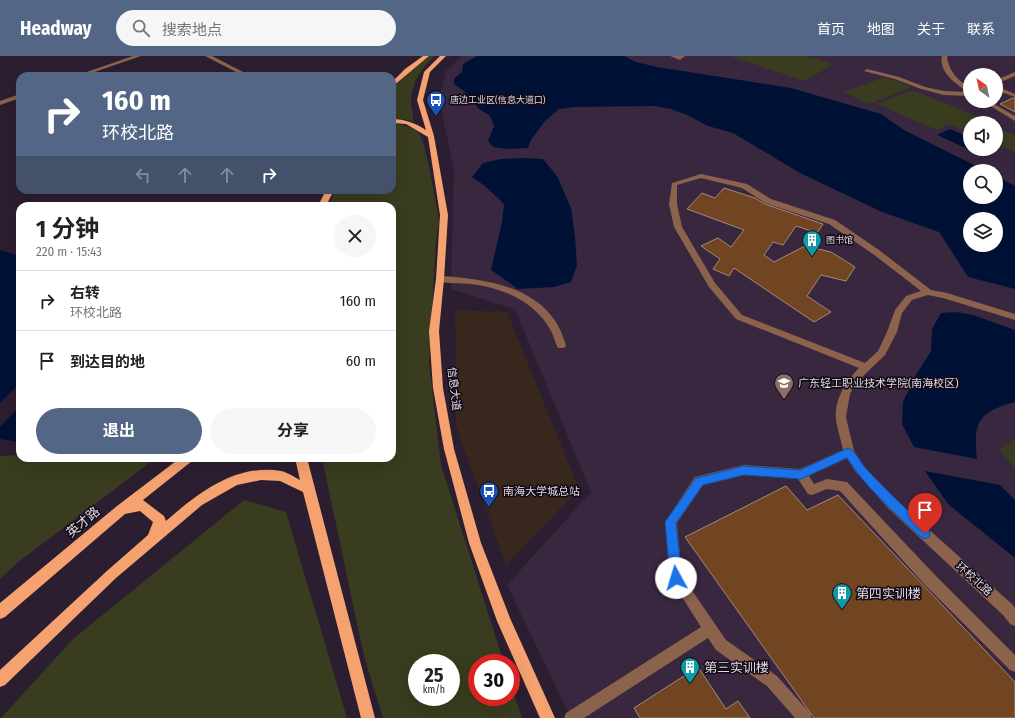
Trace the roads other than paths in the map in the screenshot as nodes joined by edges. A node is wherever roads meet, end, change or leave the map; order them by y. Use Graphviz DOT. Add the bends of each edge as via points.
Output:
graph roads {
  1 [pos="138,56"];
  2 [pos="208,56"];
  3 [pos="426,56"];
  4 [pos="443,56"];
  5 [pos="673,56"];
  6 [pos="682,56"];
  7 [pos="945,56"];
  8 [pos="867,71"];
  9 [pos="90,72"];
  10 [pos="240,72"];
  11 [pos="1015,74"];
  12 [pos="1003,79"];
  13 [pos="396,80"];
  14 [pos="963,86"];
  15 [pos="963,91"];
  16 [pos="1003,91"];
  17 [pos="16,97"];
  18 [pos="1003,97"];
  19 [pos="0,103"];
  20 [pos="997,108"];
  21 [pos="1015,119"];
  22 [pos="396,121"];
  23 [pos="431,136"];
  24 [pos="440,279"];
  25 [pos="928,292"];
  26 [pos="1015,317"];
  27 [pos="561,346"];
  28 [pos="866,366"];
  29 [pos="848,452"];
  30 [pos="183,462"];
  31 [pos="302,462"];
  32 [pos="801,474"];
  33 [pos="308,489"];
  34 [pos="121,510"];
  35 [pos="153,539"];
  36 [pos="0,612"];
  37 [pos="1015,619"];
  38 [pos="710,629"];
  39 [pos="1015,665"];
  40 [pos="0,680"];
  41 [pos="368,718"];
  42 [pos="548,718"];
  43 [pos="571,718"];
  44 [pos="805,718"];
  1 -- 9 [label="street"];
  2 -- 10 [label="street"];
  3 -- 13 [label="main road"];
  4 -- 23 [label="main road, 信息大道" via="427,72 420,100"];
  5 -- 6 [label="street"];
  7 -- 14 [label="street" via="945,66 952,78"];
  8 -- 15 [label="street" via="897,78 923,88 944,92"];
  11 -- 12 [label="street"];
  16 -- 18 [label="street" via="1014,96"];
  17 -- 19 [label="street"];
  20 -- 21 [label="street"];
  22 -- 23 [label="main road" via="415,126"];
  23 -- 24 [label="main road, 信息大道" via="444,215"];
  24 -- 27 [label="street" via="479,281 516,292 537,305 558,332"];
  24 -- 42 [label="main road, 信息大道" via="434,331 438,388 449,449 475,543 504,621"];
  25 -- 26 [label="street, 环校北路"];
  25 -- 28 [label="street, 环校北路" via="909,298 898,312 882,353"];
  25 -- 28 [label="street" via="832,222 768,201 744,186 701,176 674,184 673,204 678,227 712,285 739,317"];
  28 -- 29 [label="street, 环校北路" via="845,394 841,417"];
  29 -- 32 [label="street"];
  29 -- 37 [label="street, 环校北路" via="892,504"];
  30 -- 34 [label="main road, 英才路"];
  31 -- 33 [label="main road"];
  32 -- 38 [label="street" via="744,470 699,481 671,522 676,578"];
  32 -- 39 [label="street" via="812,490 827,484 843,486 930,580"];
  33 -- 35 [label="main road" via="281,476 261,475 235,480 198,501"];
  33 -- 41 [label="main road"];
  34 -- 35 [label="main road" via="142,504 149,510 160,520"];
  34 -- 36 [label="main road, 英才路"];
  35 -- 40 [label="main road" via="112,574"];
  38 -- 43 [label="street"];
  38 -- 44 [label="street" via="721,645 772,681"];
}
